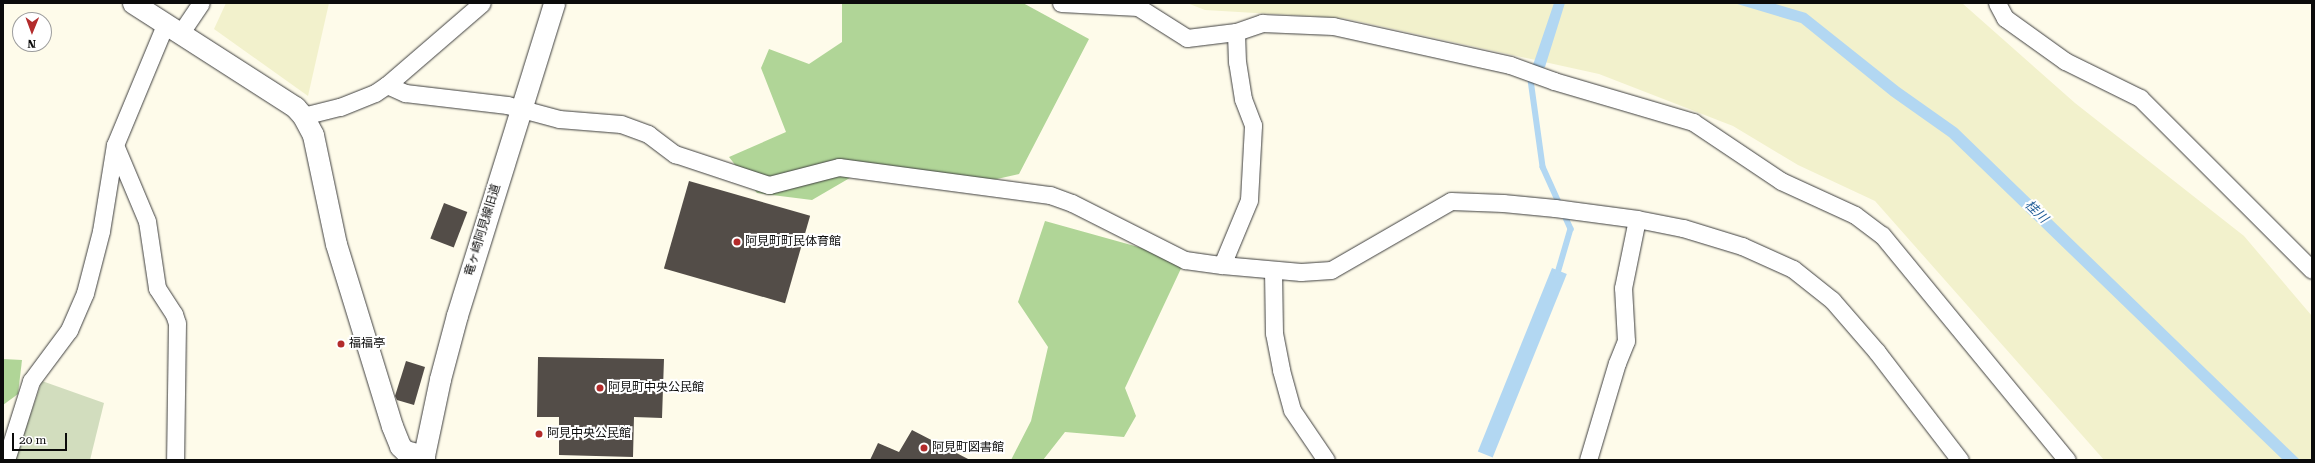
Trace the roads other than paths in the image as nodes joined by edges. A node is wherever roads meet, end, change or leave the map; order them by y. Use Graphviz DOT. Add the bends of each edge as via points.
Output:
graph roads {
  1 [pos="133,3"];
  2 [pos="201,3"];
  3 [pos="482,3"];
  4 [pos="554,3"];
  5 [pos="1061,3"];
  6 [pos="1997,3"];
  7 [pos="173,30"];
  8 [pos="1236,32"];
  9 [pos="387,85"];
  10 [pos="520,109"];
  11 [pos="303,116"];
  12 [pos="115,145"];
  13 [pos="1637,219"];
  14 [pos="1222,265"];
  15 [pos="1273,270"];
  16 [pos="2312,270"];
  17 [pos="423,458"];
  18 [pos="6,460"];
  19 [pos="175,460"];
  20 [pos="1326,460"];
  21 [pos="1588,460"];
  22 [pos="1960,460"];
  23 [pos="2067,460"];
  1 -- 7 [label="street"];
  2 -- 7 [label="street"];
  3 -- 9 [label="street"];
  4 -- 10 [label="street, 竜ヶ崎阿見線旧道"];
  5 -- 8 [label="street" via="1138,7 1187,38"];
  6 -- 16 [label="street" via="2005,18 2064,61 2140,98"];
  7 -- 11 [label="street" via="295,107"];
  7 -- 12 [label="street"];
  8 -- 14 [label="street" via="1237,62 1243,99 1254,124 1249,200"];
  8 -- 23 [label="street" via="1262,23 1333,26 1510,65 1554,82 1693,122 1780,181 1855,215 1882,236"];
  9 -- 10 [label="street" via="405,92"];
  9 -- 11 [label="street" via="359,100"];
  10 -- 14 [label="street" via="559,119 621,124 648,134 675,154 769,185 839,166 1050,195 1072,203 1185,260"];
  10 -- 17 [label="street, 竜ヶ崎阿見線旧道" via="457,315"];
  11 -- 17 [label="street" via="313,135 336,244 392,426 400,446 405,451"];
  12 -- 18 [label="street" via="101,231 85,293 69,330 31,381"];
  12 -- 19 [label="street" via="147,221 157,288 177,323"];
  13 -- 15 [label="street" via="1503,203 1451,201 1331,270"];
  13 -- 21 [label="street" via="1623,288 1626,341"];
  13 -- 22 [label="street" via="1683,228 1742,246 1793,269 1832,300 1872,346"];
  14 -- 15 [label="street"];
  15 -- 20 [label="street" via="1274,333 1292,410"];
}
